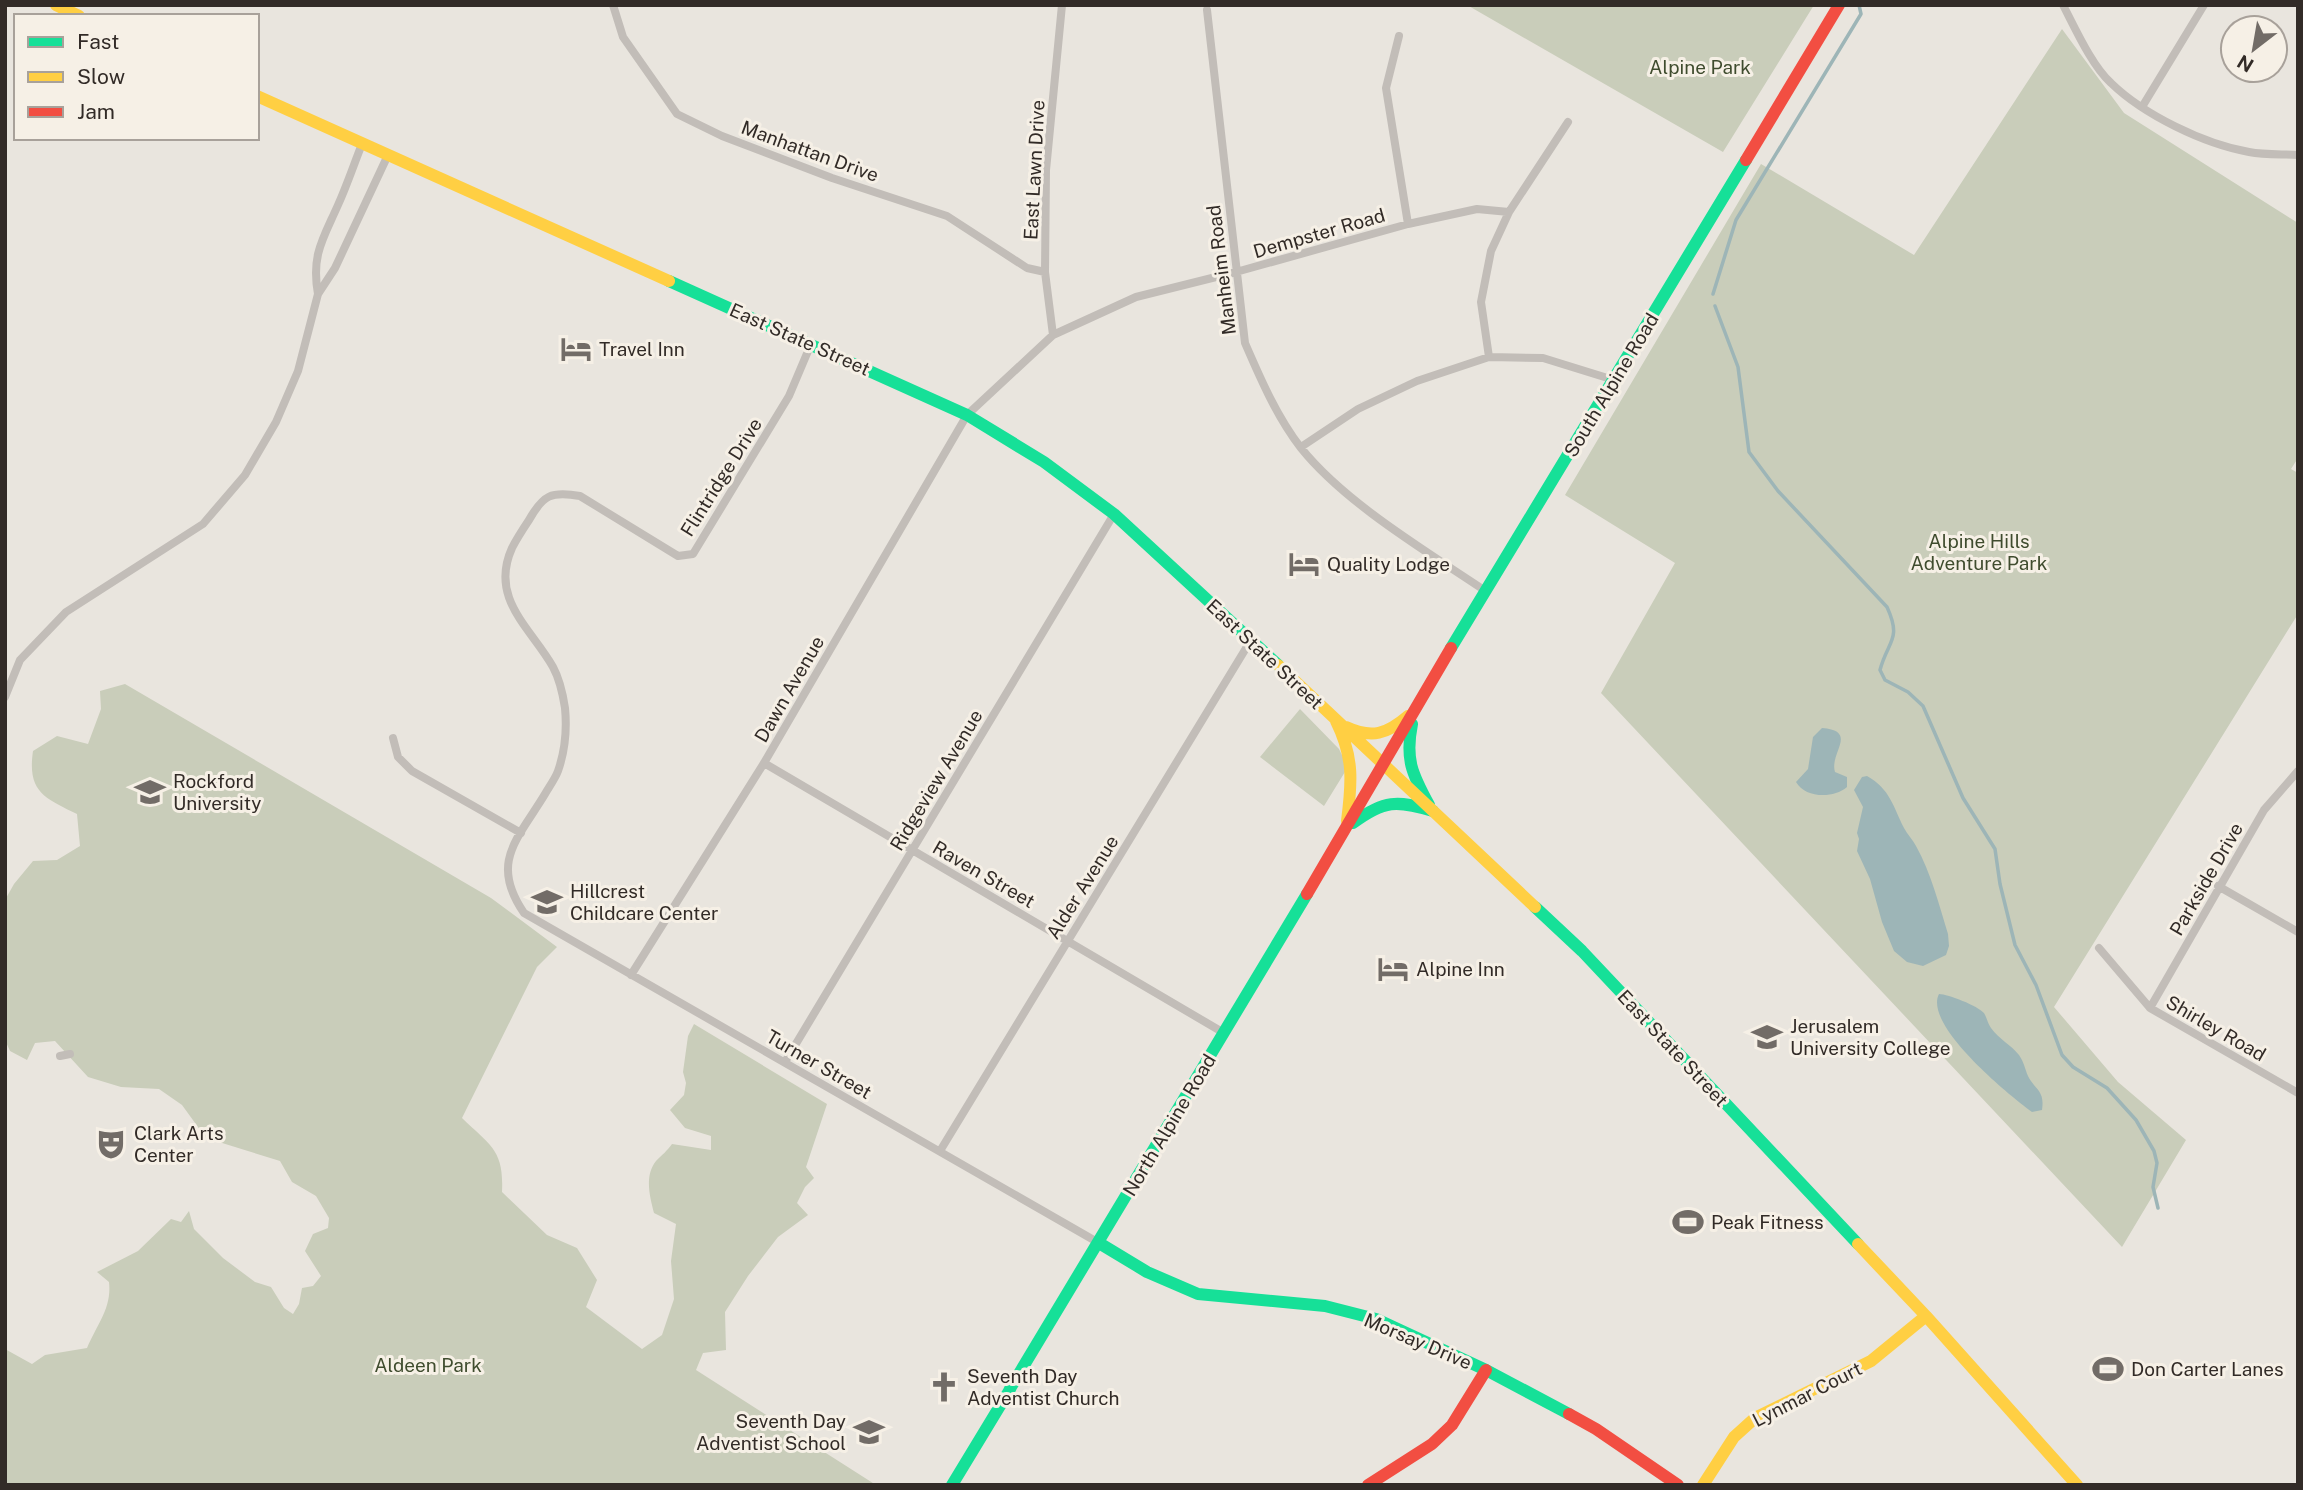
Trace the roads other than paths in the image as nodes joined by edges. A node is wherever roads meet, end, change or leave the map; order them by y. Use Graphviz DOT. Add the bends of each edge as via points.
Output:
graph roads {
  1 [pos="56,5"];
  2 [pos="613,5"];
  3 [pos="1062,5"];
  4 [pos="1839,5"];
  5 [pos="2063,5"];
  6 [pos="2204,5"];
  7 [pos="1207,10"];
  8 [pos="75,14"];
  9 [pos="1399,36"];
  10 [pos="259,97"];
  11 [pos="2142,107"];
  12 [pos="1568,122"];
  13 [pos="362,144"];
  14 [pos="388,155"];
  15 [pos="2298,155"];
  16 [pos="1509,212"];
  17 [pos="1408,224"];
  18 [pos="1045,272"];
  19 [pos="1236,272"];
  20 [pos="318,294"];
  21 [pos="1053,335"];
  22 [pos="811,344"];
  23 [pos="1489,357"];
  24 [pos="1614,380"];
  25 [pos="967,415"];
  26 [pos="1301,447"];
  27 [pos="1114,514"];
  28 [pos="1485,590"];
  29 [pos="1251,640"];
  30 [pos="5,696"];
  31 [pos="1416,709"];
  32 [pos="1336,720"];
  33 [pos="393,738"];
  34 [pos="765,763"];
  35 [pos="1384,765"];
  36 [pos="2298,771"];
  37 [pos="1433,811"];
  38 [pos="1346,829"];
  39 [pos="522,833"];
  40 [pos="912,850"];
  41 [pos="2218,886"];
  42 [pos="524,913"];
  43 [pos="2297,930"];
  44 [pos="1068,939"];
  45 [pos="2099,948"];
  46 [pos="631,975"];
  47 [pos="2150,1008"];
  48 [pos="1224,1033"];
  49 [pos="70,1054"];
  50 [pos="60,1056"];
  51 [pos="785,1062"];
  52 [pos="2298,1093"];
  53 [pos="940,1151"];
  54 [pos="1098,1243"];
  55 [pos="1926,1317"];
  56 [pos="1486,1370"];
  57 [pos="952,1485"];
  58 [pos="1368,1485"];
  59 [pos="1678,1485"];
  60 [pos="1703,1485"];
  61 [pos="2077,1485"];
  1 -- 8 [label="main road"];
  2 -- 18 [label="street, Manhattan Drive" via="623,37 677,114 832,178 947,216 1027,268"];
  3 -- 18 [label="street, East Lawn Drive" via="1046,170"];
  4 -- 24 [label="main road, South Alpine Road"];
  5 -- 11 [label="street" via="2109,82"];
  6 -- 11 [label="street"];
  7 -- 19 [label="street, Manheim Road"];
  9 -- 17 [label="street" via="1386,88"];
  10 -- 13 [label="main road, East State Street"];
  11 -- 15 [label="street" via="2200,138 2250,152"];
  12 -- 16 [label="street"];
  13 -- 14 [label="main road, East State Street"];
  13 -- 20 [label="street" via="321,239 315,276"];
  14 -- 20 [label="street" via="341,257"];
  14 -- 22 [label="main road, East State Street"];
  16 -- 17 [label="street, Dempster Road" via="1477,209"];
  16 -- 23 [label="street" via="1491,251 1482,302"];
  17 -- 19 [label="street, Dempster Road"];
  18 -- 21 [label="street, East Lawn Drive"];
  19 -- 21 [label="street, Dempster Road" via="1136,297"];
  19 -- 26 [label="street, Manheim Road" via="1245,343 1267,394"];
  20 -- 30 [label="street" via="298,371 276,422 245,475 202,524 66,612 20,660"];
  21 -- 25 [label="street, Dempster Road"];
  22 -- 25 [label="main road, East State Street"];
  22 -- 39 [label="street, Flintridge Drive" via="789,396 693,554 678,556 580,496 549,495 538,504 512,548 507,590 512,607 554,668 566,723 558,773"];
  23 -- 24 [label="street" via="1544,358"];
  23 -- 26 [label="street" via="1417,381 1358,409"];
  24 -- 28 [label="main road, South Alpine Road"];
  25 -- 27 [label="main road, East State Street" via="1044,462"];
  25 -- 34 [label="street, Dawn Avenue"];
  26 -- 28 [label="street, Manheim Road" via="1365,507"];
  27 -- 29 [label="main road, East State Street"];
  27 -- 40 [label="street, Ridgeview Avenue"];
  28 -- 31 [label="main road, South Alpine Road"];
  29 -- 32 [label="main road, East State Street"];
  29 -- 44 [label="street, Alder Avenue"];
  31 -- 32 [label="main road" via="1391,730 1374,736"];
  31 -- 35 [label="main road, South Alpine Road"];
  31 -- 37 [label="main road" via="1408,763"];
  32 -- 35 [label="main road, East State Street"];
  32 -- 38 [label="main road" via="1346,740 1353,775"];
  33 -- 39 [label="street" via="398,757 412,771"];
  34 -- 40 [label="street, Raven Street"];
  34 -- 46 [label="street, Dawn Avenue"];
  35 -- 37 [label="main road, East State Street"];
  35 -- 38 [label="main road, North Alpine Road"];
  36 -- 41 [label="street, Parkside Drive" via="2264,810"];
  37 -- 38 [label="main road" via="1385,802"];
  37 -- 55 [label="main road, East State Street" via="1588,957"];
  38 -- 48 [label="main road, North Alpine Road"];
  39 -- 42 [label="street, Flintridge Drive" via="508,855 506,879"];
  40 -- 44 [label="street, Raven Street"];
  40 -- 51 [label="street, Ridgeview Avenue"];
  41 -- 43 [label="street"];
  41 -- 47 [label="street, Parkside Drive"];
  42 -- 46 [label="street, Turner Street"];
  44 -- 48 [label="street, Raven Street"];
  44 -- 53 [label="street, Alder Avenue"];
  45 -- 47 [label="street, Shirley Road"];
  46 -- 51 [label="street, Turner Street"];
  47 -- 52 [label="street, Shirley Road"];
  48 -- 54 [label="main road, North Alpine Road"];
  49 -- 50 [label="street"];
  51 -- 53 [label="street, Turner Street"];
  53 -- 54 [label="street, Turner Street"];
  54 -- 56 [label="main road, Morsay Drive" via="1147,1272 1198,1294 1325,1306 1376,1319"];
  54 -- 57 [label="main road, North Alpine Road"];
  55 -- 60 [label="main road, Lynmar Court" via="1871,1361 1755,1418 1734,1437"];
  55 -- 61 [label="main road, East State Street"];
  56 -- 58 [label="main road" via="1452,1425 1433,1444"];
  56 -- 59 [label="main road, Morsay Drive" via="1596,1429"];
}
